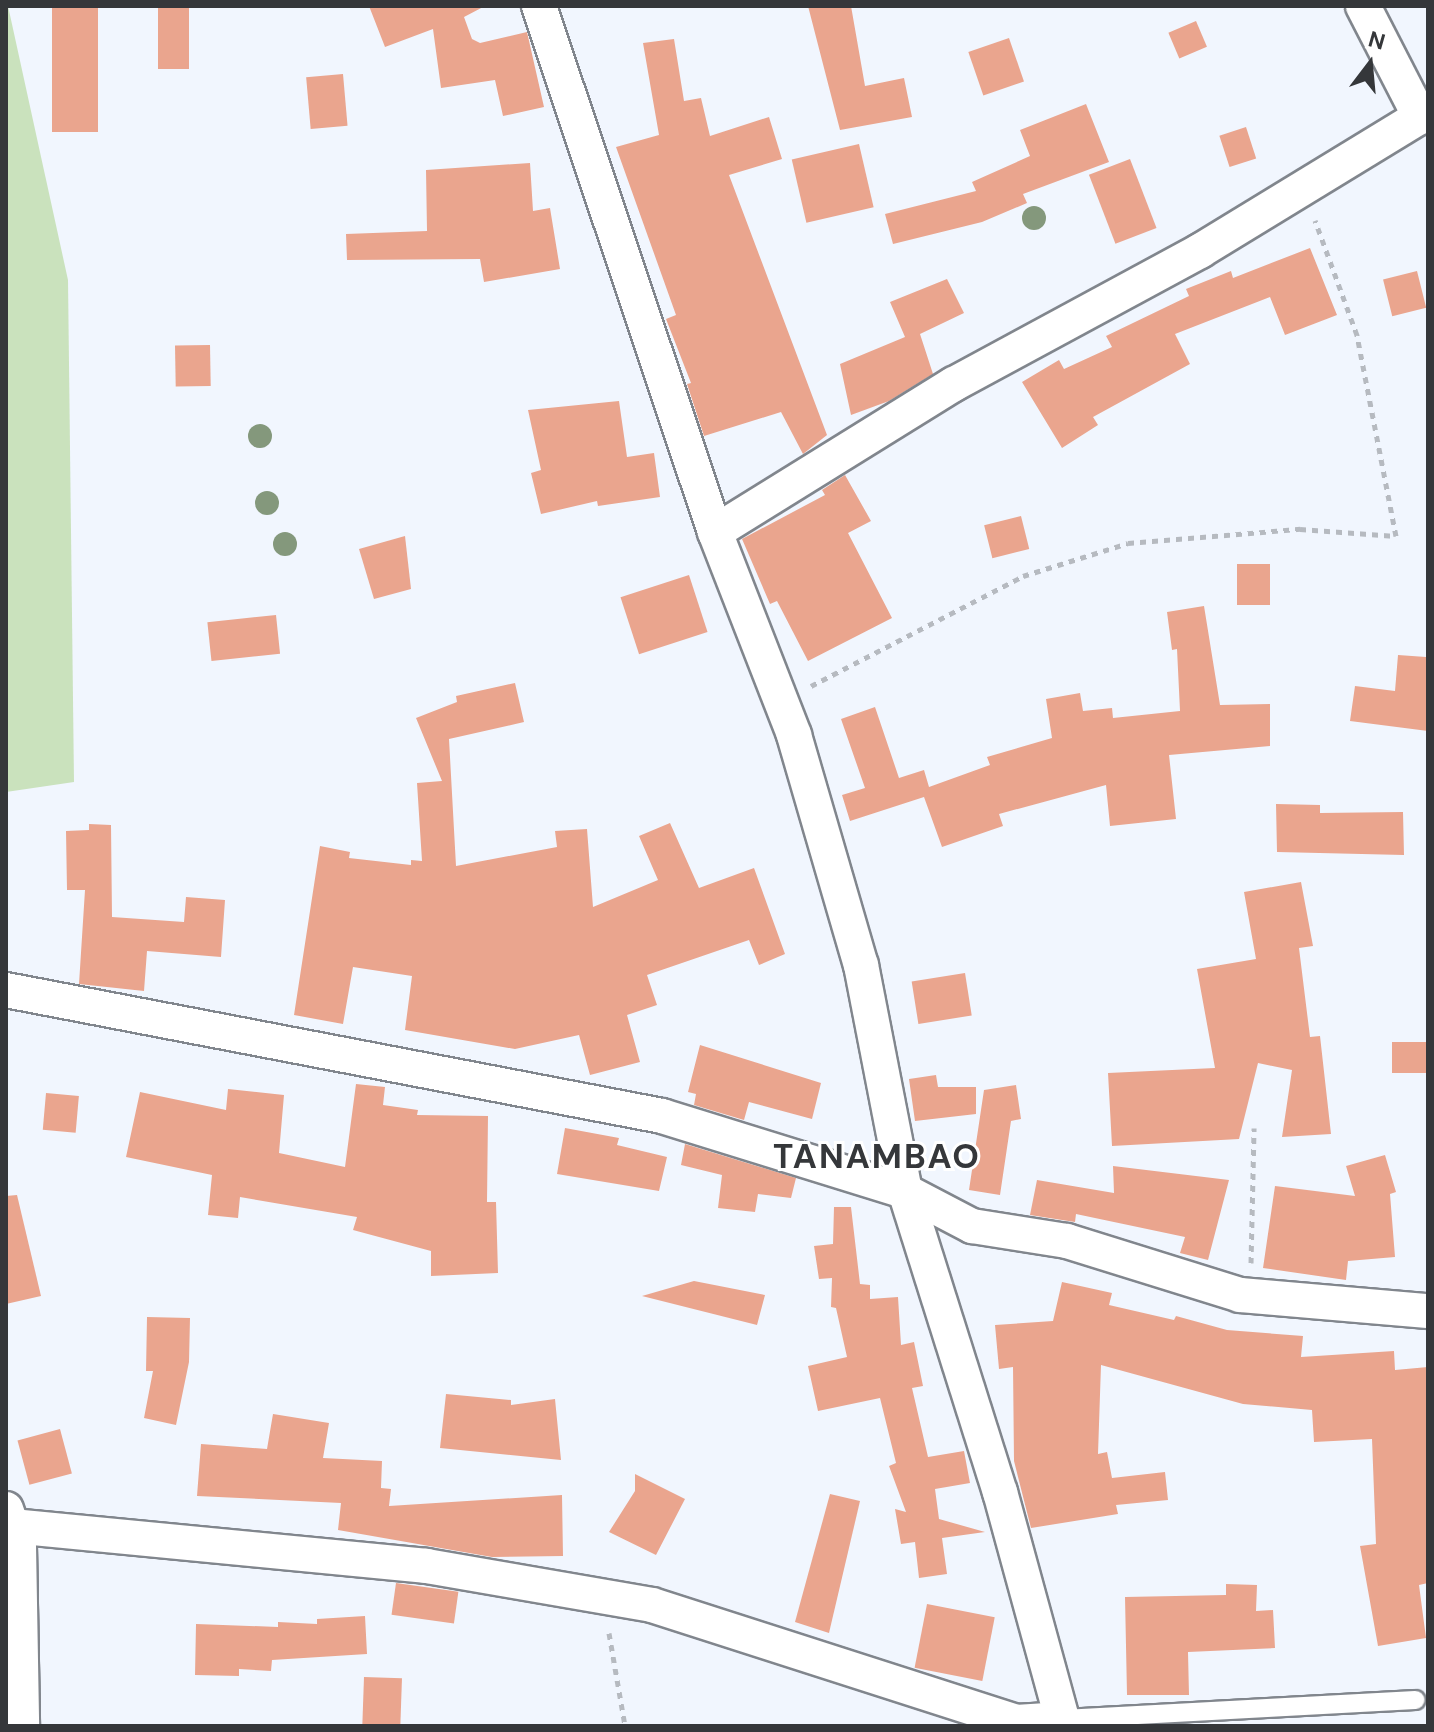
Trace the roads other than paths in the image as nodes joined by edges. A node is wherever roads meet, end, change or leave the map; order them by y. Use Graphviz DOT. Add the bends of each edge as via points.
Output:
graph roads {
  1 [pos="539,6"];
  2 [pos="1363,6"];
  3 [pos="1424,114"];
  4 [pos="715,532"];
  5 [pos="6,990"];
  6 [pos="905,1191"];
  7 [pos="1428,1311"];
  8 [pos="9,1518"];
  9 [pos="1415,1700"];
  10 [pos="1064,1722"];
  11 [pos="22,1726"];
  1 -- 4 [label="street"];
  2 -- 3 [label="street"];
  3 -- 4 [label="street" via="1200,251 954,384"];
  4 -- 6 [label="street" via="781,701 861,965"];
  5 -- 6 [label="street" via="662,1116"];
  6 -- 7 [label="street" via="972,1226 1067,1241 1250,1296"];
  6 -- 10 [label="street" via="1000,1492"];
  8 -- 10 [label="street" via="426,1566 652,1605 1016,1722"];
  8 -- 11 [label="street" via="19,1546"];
  9 -- 10 [label="lane"];
}
